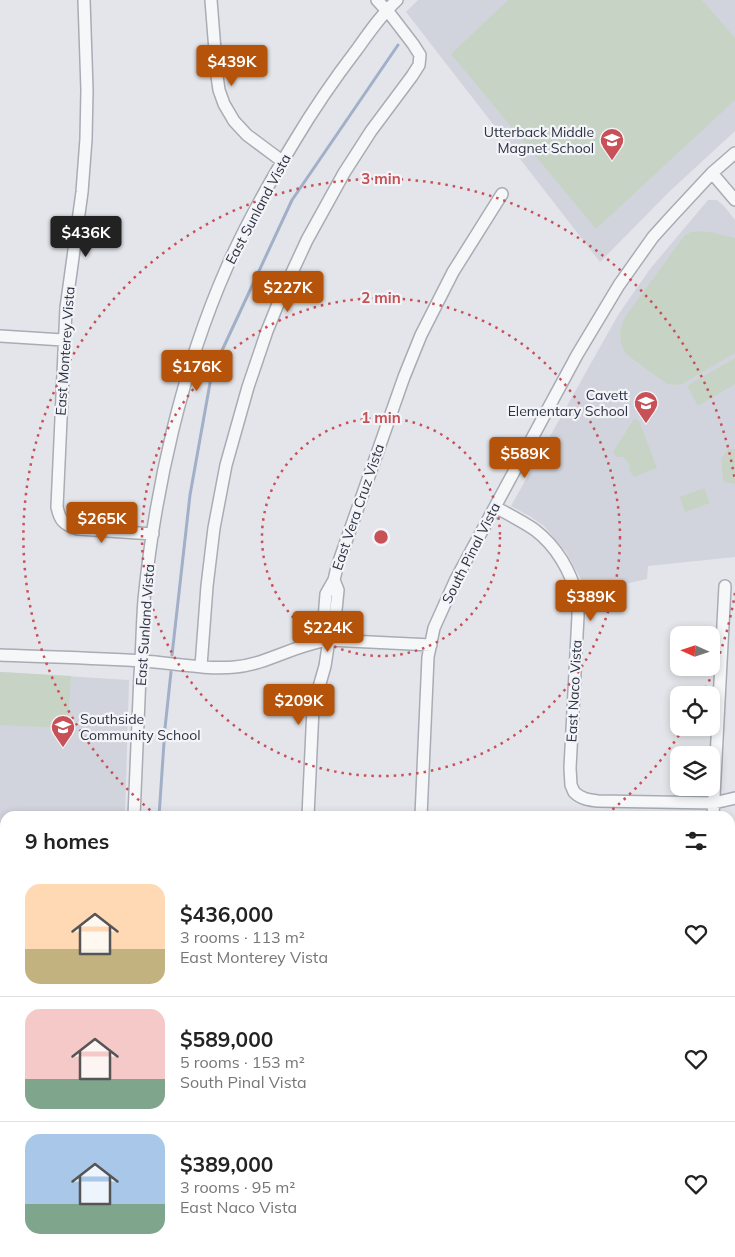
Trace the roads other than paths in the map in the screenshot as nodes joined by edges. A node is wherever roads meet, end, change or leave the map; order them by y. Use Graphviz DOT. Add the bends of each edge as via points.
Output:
graph roads {
  1 [pos="84,0"];
  2 [pos="211,0"];
  3 [pos="377,0"];
  4 [pos="391,6"];
  5 [pos="735,153"];
  6 [pos="282,161"];
  7 [pos="712,173"];
  8 [pos="502,194"];
  9 [pos="735,200"];
  10 [pos="0,336"];
  11 [pos="63,340"];
  12 [pos="494,507"];
  13 [pos="153,534"];
  14 [pos="725,586"];
  15 [pos="329,640"];
  16 [pos="431,645"];
  17 [pos="0,655"];
  18 [pos="141,661"];
  19 [pos="201,666"];
  20 [pos="735,798"];
  21 [pos="714,803"];
  22 [pos="134,811"];
  23 [pos="308,811"];
  24 [pos="421,811"];
  25 [pos="713,811"];
  1 -- 11 [label="street, East Monterey Vista" via="88,90 84,163"];
  2 -- 6 [label="street" via="217,76 224,104 247,135"];
  3 -- 4 [label="street"];
  4 -- 6 [label="street, East Sunland Vista" via="343,68"];
  4 -- 19 [label="street" via="420,55 419,65 344,173 307,240 267,331 226,465 209,566"];
  5 -- 7 [label="street, South Pinal Vista"];
  6 -- 13 [label="street, East Sunland Vista" via="230,260 202,332 173,434"];
  7 -- 9 [label="street"];
  7 -- 12 [label="street, South Pinal Vista" via="653,237 619,284"];
  8 -- 15 [label="street, East Vera Cruz Vista" via="453,272 404,377 334,580 326,594 323,632"];
  10 -- 11 [label="street"];
  11 -- 13 [label="street, East Monterey Vista" via="58,515 69,527 78,529"];
  12 -- 16 [label="street, South Pinal Vista" via="456,579 434,628"];
  12 -- 21 [label="street, East Naco Vista" via="534,529 547,541 562,560 577,599 570,796 598,801"];
  13 -- 18 [label="street, East Sunland Vista" via="144,602"];
  14 -- 21 [label="street"];
  15 -- 16 [label="street"];
  15 -- 19 [label="street" via="317,641 252,665 232,668"];
  15 -- 23 [label="street, East Vera Cruz Vista" via="313,708"];
  16 -- 24 [label="street, South Pinal Vista"];
  17 -- 18 [label="street"];
  18 -- 19 [label="street"];
  18 -- 22 [label="street, East Sunland Vista"];
  20 -- 21 [label="street"];
  21 -- 25 [label="street"];
}
